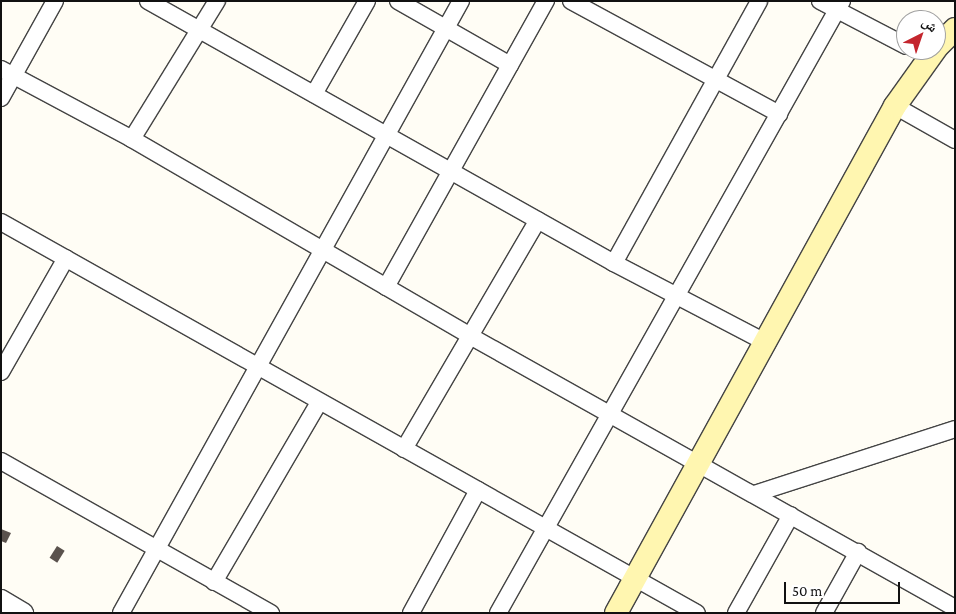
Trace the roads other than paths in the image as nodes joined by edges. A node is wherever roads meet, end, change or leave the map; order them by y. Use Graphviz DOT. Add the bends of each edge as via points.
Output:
graph roads {
  1 [pos="56,1"];
  2 [pos="148,1"];
  3 [pos="217,1"];
  4 [pos="367,1"];
  5 [pos="398,1"];
  6 [pos="462,1"];
  7 [pos="546,1"];
  8 [pos="571,1"];
  9 [pos="759,1"];
  10 [pos="820,1"];
  11 [pos="839,6"];
  12 [pos="200,29"];
  13 [pos="446,29"];
  14 [pos="896,40"];
  15 [pos="923,60"];
  16 [pos="510,65"];
  17 [pos="8,72"];
  18 [pos="715,82"];
  19 [pos="314,94"];
  20 [pos="1,98"];
  21 [pos="896,106"];
  22 [pos="779,114"];
  23 [pos="387,135"];
  24 [pos="132,139"];
  25 [pos="955,140"];
  26 [pos="449,170"];
  27 [pos="538,220"];
  28 [pos="1,222"];
  29 [pos="323,250"];
  30 [pos="66,258"];
  31 [pos="614,263"];
  32 [pos="386,287"];
  33 [pos="677,295"];
  34 [pos="470,336"];
  35 [pos="767,343"];
  36 [pos="258,366"];
  37 [pos="1,372"];
  38 [pos="318,402"];
  39 [pos="611,412"];
  40 [pos="955,429"];
  41 [pos="404,449"];
  42 [pos="1,461"];
  43 [pos="700,463"];
  44 [pos="478,490"];
  45 [pos="754,494"];
  46 [pos="791,515"];
  47 [pos="546,528"];
  48 [pos="157,549"];
  49 [pos="858,552"];
  50 [pos="635,578"];
  51 [pos="214,582"];
  52 [pos="1,600"];
  53 [pos="955,608"];
  54 [pos="23,613"];
  55 [pos="121,613"];
  56 [pos="271,613"];
  57 [pos="411,613"];
  58 [pos="498,613"];
  59 [pos="616,613"];
  60 [pos="697,613"];
  61 [pos="736,613"];
  62 [pos="824,613"];
  1 -- 17 [label="street"];
  2 -- 12 [label="street"];
  3 -- 12 [label="street"];
  4 -- 19 [label="street"];
  5 -- 13 [label="street"];
  6 -- 13 [label="street"];
  7 -- 16 [label="street"];
  8 -- 18 [label="street"];
  9 -- 18 [label="street"];
  10 -- 11 [label="street"];
  11 -- 14 [label="street"];
  11 -- 22 [label="street"];
  12 -- 19 [label="street"];
  12 -- 24 [label="street"];
  13 -- 16 [label="street"];
  13 -- 23 [label="street"];
  15 -- 21 [label="main road"];
  16 -- 26 [label="street"];
  17 -- 20 [label="street"];
  17 -- 24 [label="street"];
  18 -- 22 [label="street"];
  18 -- 31 [label="street"];
  19 -- 23 [label="street"];
  21 -- 25 [label="street"];
  21 -- 35 [label="main road"];
  22 -- 33 [label="street"];
  23 -- 26 [label="street"];
  23 -- 29 [label="street"];
  24 -- 29 [label="street"];
  26 -- 27 [label="street"];
  26 -- 32 [label="street"];
  27 -- 31 [label="street"];
  27 -- 34 [label="street"];
  28 -- 30 [label="street"];
  29 -- 32 [label="street"];
  29 -- 36 [label="street"];
  30 -- 36 [label="street"];
  30 -- 37 [label="street"];
  31 -- 33 [label="street"];
  32 -- 34 [label="street"];
  33 -- 35 [label="street"];
  33 -- 39 [label="street"];
  34 -- 39 [label="street"];
  34 -- 41 [label="street"];
  35 -- 43 [label="main road"];
  36 -- 38 [label="street"];
  36 -- 48 [label="street"];
  38 -- 41 [label="street"];
  38 -- 51 [label="street"];
  39 -- 43 [label="street"];
  39 -- 47 [label="street"];
  40 -- 45 [label="street"];
  41 -- 44 [label="street"];
  42 -- 48 [label="street"];
  43 -- 45 [label="street"];
  43 -- 50 [label="main road"];
  44 -- 47 [label="street"];
  44 -- 57 [label="street"];
  45 -- 46 [label="street"];
  46 -- 49 [label="street"];
  46 -- 61 [label="street"];
  47 -- 50 [label="street"];
  47 -- 58 [label="street"];
  48 -- 51 [label="street"];
  48 -- 55 [label="street"];
  49 -- 53 [label="street"];
  49 -- 62 [label="street"];
  50 -- 59 [label="main road"];
  50 -- 60 [label="street"];
  51 -- 56 [label="street"];
  52 -- 54 [label="street"];
}
